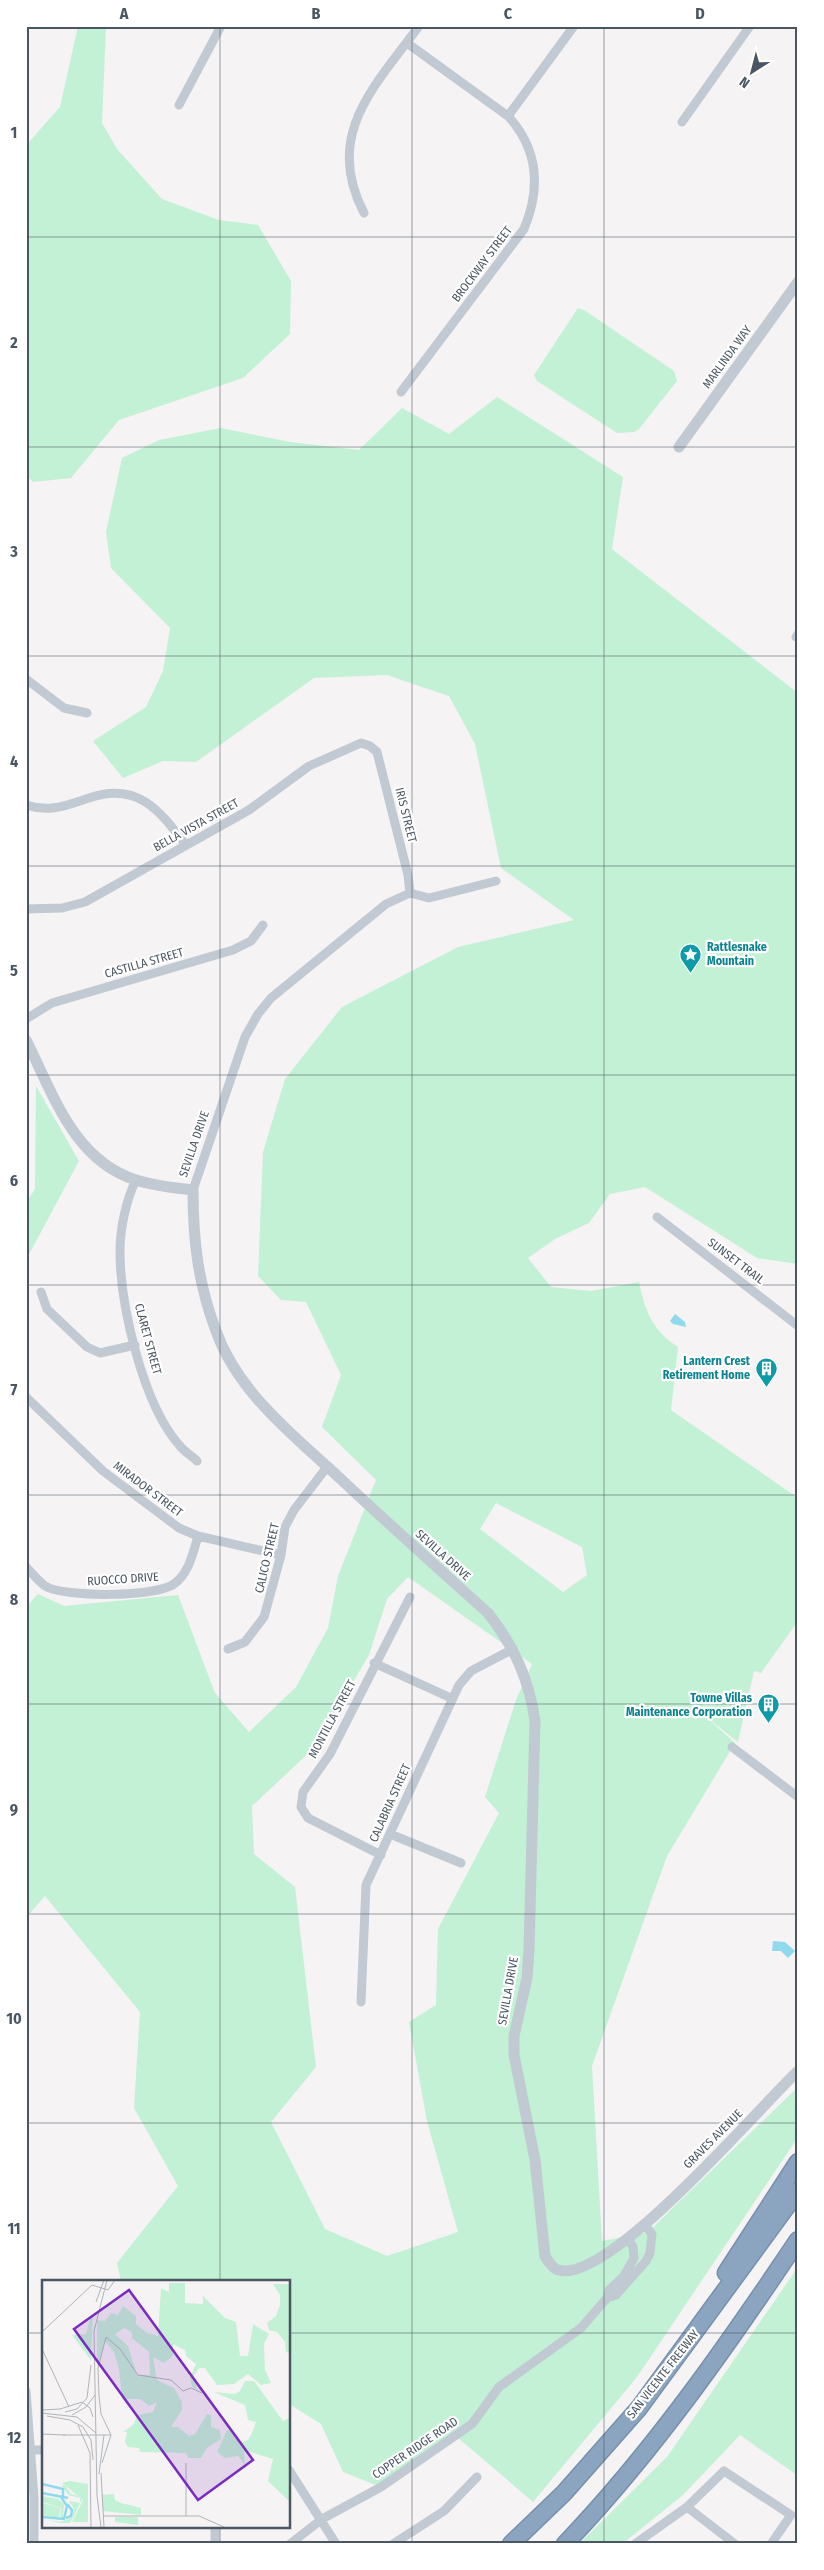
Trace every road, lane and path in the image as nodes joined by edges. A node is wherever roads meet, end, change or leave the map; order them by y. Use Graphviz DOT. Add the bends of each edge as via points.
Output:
graph roads {
  1 [pos="221,26"];
  2 [pos="419,26"];
  3 [pos="574,26"];
  4 [pos="750,26"];
  5 [pos="407,43"];
  6 [pos="179,105"];
  7 [pos="508,116"];
  8 [pos="682,122"];
  9 [pos="364,213"];
  10 [pos="798,282"];
  11 [pos="401,392"];
  12 [pos="679,447"];
  13 [pos="26,679"];
  14 [pos="87,713"];
  15 [pos="370,746"];
  16 [pos="26,805"];
  17 [pos="186,845"];
  18 [pos="496,881"];
  19 [pos="410,893"];
  20 [pos="26,908"];
  21 [pos="263,925"];
  22 [pos="26,1018"];
  23 [pos="26,1040"];
  24 [pos="136,1180"];
  25 [pos="193,1190"];
  26 [pos="657,1217"];
  27 [pos="41,1292"];
  28 [pos="798,1326"];
  29 [pos="135,1344"];
  30 [pos="26,1396"];
  31 [pos="197,1461"];
  32 [pos="327,1467"];
  33 [pos="198,1536"];
  34 [pos="280,1555"];
  35 [pos="26,1567"];
  36 [pos="410,1597"];
  37 [pos="512,1648"];
  38 [pos="228,1649"];
  39 [pos="374,1663"];
  40 [pos="452,1698"];
  41 [pos="732,1747"];
  42 [pos="798,1797"];
  43 [pos="390,1834"];
  44 [pos="381,1855"];
  45 [pos="461,1864"];
  46 [pos="361,2002"];
  47 [pos="798,2071"];
  48 [pos="798,2162"];
  49 [pos="798,2192"];
  50 [pos="644,2224"];
  51 [pos="628,2238"];
  52 [pos="798,2240"];
  53 [pos="607,2298"];
  54 [pos="26,2391"];
  55 [pos="638,2408"];
  56 [pos="30,2450"];
  57 [pos="42,2450"];
  58 [pos="290,2471"];
  59 [pos="478,2476"];
  60 [pos="687,2507"];
  61 [pos="322,2519"];
  62 [pos="215,2528"];
  63 [pos="640,2542"];
  64 [pos="34,2544"];
  65 [pos="215,2544"];
  66 [pos="290,2544"];
  67 [pos="336,2544"];
  68 [pos="393,2544"];
  69 [pos="511,2544"];
  70 [pos="565,2544"];
  71 [pos="734,2544"];
  72 [pos="772,2544"];
  1 -- 6 [label="street"];
  2 -- 5 [label="street"];
  3 -- 7 [label="street"];
  4 -- 8 [label="street"];
  5 -- 7 [label="street, BROCKWAY STREET"];
  5 -- 9 [label="street" via="365,101 352,132 350,167"];
  7 -- 11 [label="street, BROCKWAY STREET" via="522,130 533,162 534,191 524,229"];
  10 -- 12 [label="street, MARLINDA WAY"];
  13 -- 14 [label="street" via="64,708"];
  15 -- 17 [label="street, BELLA VISTA STREET" via="361,743 309,766 249,810"];
  15 -- 19 [label="street, IRIS STREET" via="378,752"];
  16 -- 17 [label="street" via="55,809 106,793 142,798 159,811"];
  17 -- 20 [label="street, BELLA VISTA STREET" via="85,902 51,909"];
  18 -- 19 [label="street" via="429,898"];
  19 -- 25 [label="street, SEVILLA DRIVE" via="386,904 272,998 258,1014 245,1036"];
  21 -- 22 [label="street, CASTILLA STREET" via="251,941 233,950 52,1003"];
  23 -- 24 [label="street" via="63,1116 77,1137 104,1163"];
  24 -- 25 [label="street"];
  24 -- 29 [label="street, CLARET STREET" via="129,1194 120,1250 125,1309"];
  25 -- 32 [label="street, SEVILLA DRIVE" via="194,1242 203,1291 216,1332 239,1376 271,1414"];
  26 -- 28 [label="street, SUNSET TRAIL"];
  27 -- 29 [label="street" via="47,1308 87,1347 100,1352"];
  29 -- 31 [label="street, CLARET STREET" via="145,1379 160,1413 180,1446"];
  30 -- 33 [label="street, MIRADOR STREET" via="103,1471 179,1528"];
  32 -- 34 [label="street, CALICO STREET" via="294,1510 285,1527"];
  32 -- 37 [label="street, SEVILLA DRIVE" via="488,1613"];
  33 -- 34 [label="street, MIRADOR STREET"];
  33 -- 35 [label="street, RUOCCO DRIVE" via="184,1574 174,1585 160,1590 82,1595 61,1592 46,1586"];
  34 -- 38 [label="street, CALICO STREET" via="264,1617 245,1642"];
  36 -- 39 [label="street, MONTILLA STREET"];
  37 -- 40 [label="street, CALABRIA STREET" via="471,1671"];
  37 -- 51 [label="street, SEVILLA DRIVE" via="528,1685 535,1721 529,1950 527,1978 514,2036 514,2055 535,2160 545,2256 558,2270 569,2270 606,2254"];
  39 -- 40 [label="street"];
  39 -- 44 [label="street, MONTILLA STREET" via="330,1754 303,1792 300,1802 308,1818"];
  40 -- 43 [label="street, CALABRIA STREET"];
  41 -- 42 [label="street"];
  43 -- 44 [label="street, CALABRIA STREET"];
  43 -- 45 [label="street"];
  44 -- 46 [label="street, CALABRIA STREET" via="366,1886"];
  47 -- 50 [label="street, GRAVES AVENUE" via="691,2181"];
  48 -- 55 [label="highway"];
  49 -- 55 [label="highway, SAN VICENTE FREEWAY"];
  50 -- 51 [label="street, SEVILLA DRIVE"];
  50 -- 53 [label="street, COPPER RIDGE ROAD" via="652,2234 650,2253 630,2281 616,2295"];
  51 -- 53 [label="street, COPPER RIDGE ROAD" via="634,2258 624,2276 609,2290"];
  52 -- 70 [label="highway" via="688,2397 642,2456"];
  53 -- 61 [label="street, COPPER RIDGE ROAD" via="581,2328 499,2387 472,2424 382,2487"];
  54 -- 56 [label="street"];
  55 -- 69 [label="highway, SAN VICENTE FREEWAY" via="564,2493"];
  56 -- 57 [label="street"];
  56 -- 64 [label="street"];
  58 -- 61 [label="street"];
  59 -- 68 [label="street" via="444,2511"];
  60 -- 63 [label="street"];
  60 -- 71 [label="street"];
  60 -- 72 [label="street" via="724,2471 792,2515"];
  61 -- 66 [label="street, COPPER RIDGE ROAD"];
  61 -- 67 [label="street"];
  62 -- 65 [label="street"];
}
